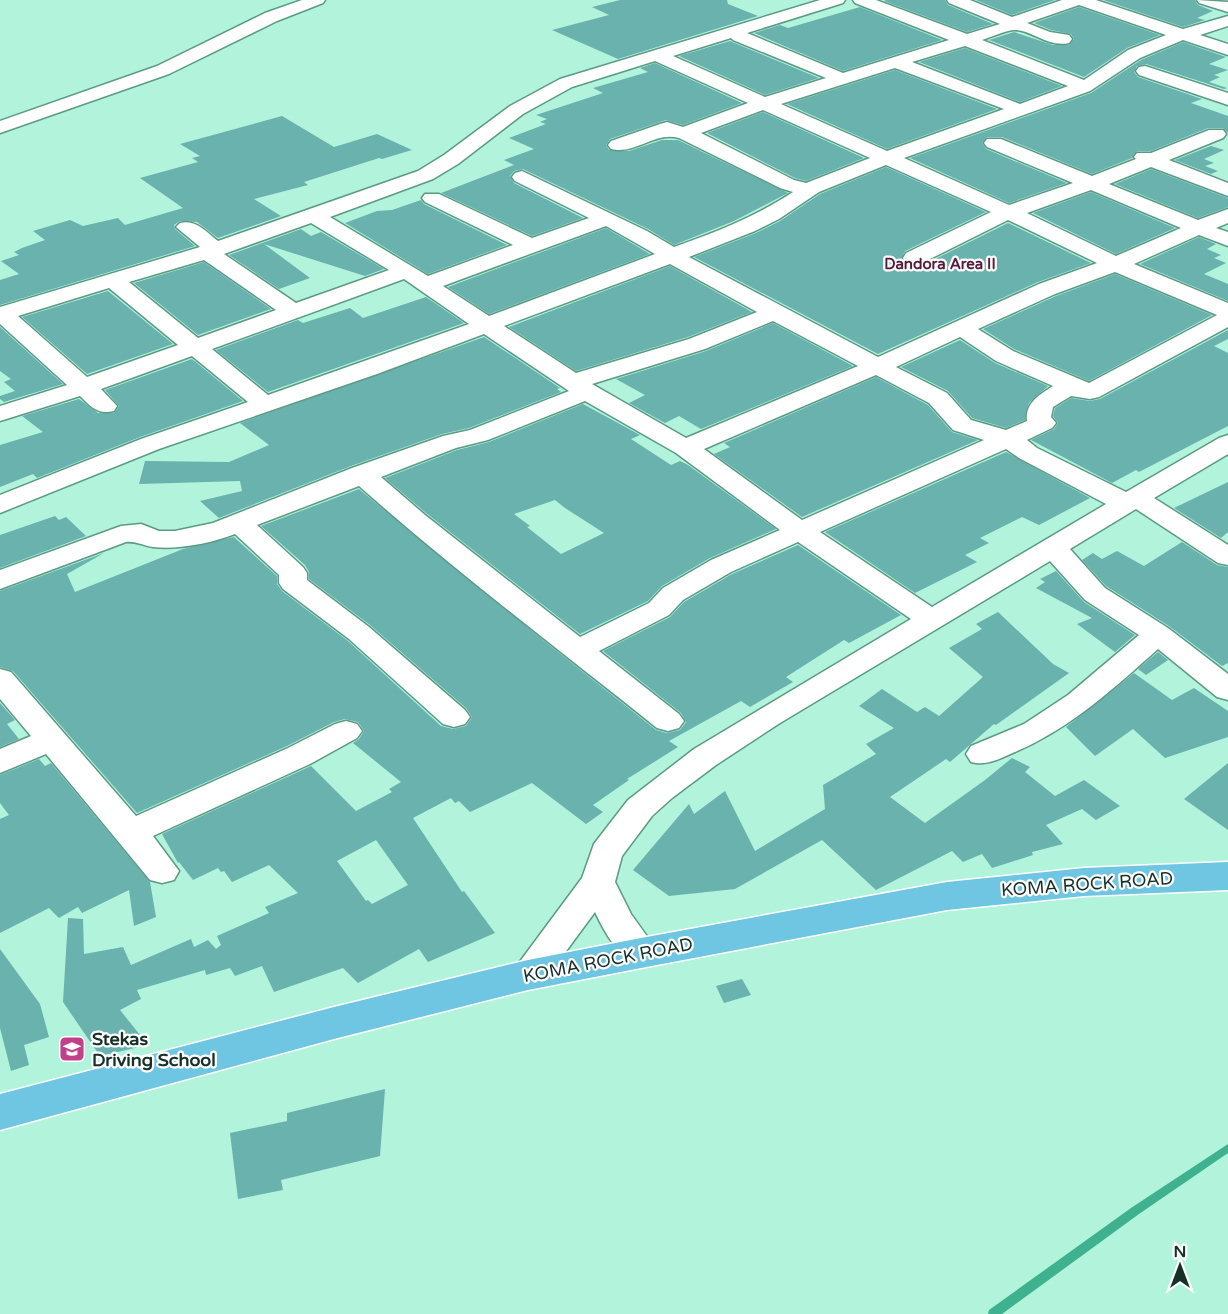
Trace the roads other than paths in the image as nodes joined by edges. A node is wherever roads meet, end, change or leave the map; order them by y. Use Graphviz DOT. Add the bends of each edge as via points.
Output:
graph roads {
  1 [pos="317,0"];
  2 [pos="837,0"];
  3 [pos="861,0"];
  4 [pos="955,0"];
  5 [pos="1079,0"];
  6 [pos="1205,0"];
  7 [pos="1228,7"];
  8 [pos="1228,21"];
  9 [pos="1012,22"];
  10 [pos="734,32"];
  11 [pos="1185,35"];
  12 [pos="1063,39"];
  13 [pos="966,40"];
  14 [pos="1228,50"];
  15 [pos="656,55"];
  16 [pos="898,63"];
  17 [pos="1144,71"];
  18 [pos="841,78"];
  19 [pos="1081,85"];
  20 [pos="1228,99"];
  21 [pos="764,103"];
  22 [pos="1012,106"];
  23 [pos="1228,112"];
  24 [pos="0,127"];
  25 [pos="685,133"];
  26 [pos="1222,136"];
  27 [pos="994,143"];
  28 [pos="618,145"];
  29 [pos="1125,148"];
  30 [pos="887,159"];
  31 [pos="1152,160"];
  32 [pos="522,177"];
  33 [pos="1093,183"];
  34 [pos="801,188"];
  35 [pos="1228,190"];
  36 [pos="432,198"];
  37 [pos="1006,213"];
  38 [pos="312,215"];
  39 [pos="1228,215"];
  40 [pos="606,219"];
  41 [pos="187,227"];
  42 [pos="1200,229"];
  43 [pos="1228,240"];
  44 [pos="531,246"];
  45 [pos="211,250"];
  46 [pos="672,256"];
  47 [pos="914,258"];
  48 [pos="1115,264"];
  49 [pos="416,277"];
  50 [pos="112,280"];
  51 [pos="1228,311"];
  52 [pos="294,312"];
  53 [pos="775,313"];
  54 [pos="1,314"];
  55 [pos="1228,318"];
  56 [pos="487,325"];
  57 [pos="962,327"];
  58 [pos="195,348"];
  59 [pos="878,366"];
  60 [pos="85,386"];
  61 [pos="580,387"];
  62 [pos="1090,392"];
  63 [pos="257,397"];
  64 [pos="105,406"];
  65 [pos="0,414"];
  66 [pos="1010,439"];
  67 [pos="685,448"];
  68 [pos="1225,448"];
  69 [pos="361,474"];
  70 [pos="1133,499"];
  71 [pos="0,505"];
  72 [pos="239,523"];
  73 [pos="800,531"];
  74 [pos="1054,548"];
  75 [pos="1228,557"];
  76 [pos="0,580"];
  77 [pos="932,620"];
  78 [pos="1158,634"];
  79 [pos="577,650"];
  80 [pos="0,679"];
  81 [pos="1228,690"];
  82 [pos="454,717"];
  83 [pos="668,721"];
  84 [pos="346,731"];
  85 [pos="50,740"];
  86 [pos="982,754"];
  87 [pos="0,762"];
  88 [pos="132,832"];
  89 [pos="162,871"];
  90 [pos="1228,876"];
  91 [pos="598,882"];
  92 [pos="641,953"];
  93 [pos="528,975"];
  94 [pos="0,1113"];
  1 -- 24 [label="street" via="271,17 163,70"];
  2 -- 10 [label="street"];
  3 -- 13 [label="street"];
  4 -- 9 [label="street"];
  5 -- 9 [label="street"];
  5 -- 11 [label="street"];
  6 -- 7 [label="street"];
  8 -- 11 [label="street"];
  9 -- 12 [label="street"];
  9 -- 13 [label="street"];
  10 -- 15 [label="street"];
  10 -- 18 [label="street"];
  11 -- 14 [label="street"];
  11 -- 30 [label="street" via="1133,54 1096,82"];
  13 -- 16 [label="street"];
  13 -- 19 [label="street"];
  15 -- 21 [label="street"];
  15 -- 38 [label="street" via="566,83 536,98 436,172"];
  16 -- 18 [label="street"];
  16 -- 22 [label="street"];
  17 -- 20 [label="street"];
  18 -- 21 [label="street"];
  21 -- 25 [label="street"];
  21 -- 30 [label="street"];
  23 -- 26 [label="street" via="1196,126"];
  25 -- 28 [label="street" via="667,128"];
  25 -- 34 [label="street"];
  26 -- 31 [label="street"];
  27 -- 33 [label="street"];
  29 -- 31 [label="street"];
  30 -- 37 [label="street"];
  30 -- 46 [label="street" via="812,188 748,227"];
  31 -- 33 [label="street"];
  31 -- 35 [label="street"];
  32 -- 40 [label="street"];
  33 -- 37 [label="street"];
  33 -- 42 [label="street"];
  36 -- 44 [label="street"];
  37 -- 47 [label="street"];
  37 -- 48 [label="street"];
  38 -- 45 [label="street"];
  38 -- 49 [label="street"];
  39 -- 42 [label="street"];
  40 -- 44 [label="street"];
  40 -- 46 [label="street"];
  41 -- 45 [label="street"];
  42 -- 43 [label="street"];
  42 -- 48 [label="street"];
  44 -- 49 [label="street"];
  45 -- 50 [label="street"];
  45 -- 52 [label="street"];
  46 -- 53 [label="street"];
  46 -- 56 [label="street"];
  48 -- 51 [label="street"];
  48 -- 57 [label="street"];
  49 -- 52 [label="street"];
  49 -- 56 [label="street"];
  50 -- 54 [label="street"];
  50 -- 58 [label="street"];
  52 -- 58 [label="street"];
  53 -- 59 [label="street"];
  53 -- 61 [label="street"];
  54 -- 60 [label="street"];
  55 -- 62 [label="street"];
  56 -- 61 [label="street"];
  56 -- 71 [label="street" via="150,444"];
  57 -- 59 [label="street"];
  57 -- 62 [label="street" via="971,336 1032,369"];
  58 -- 60 [label="street"];
  58 -- 63 [label="street"];
  59 -- 66 [label="street" via="938,398 962,425"];
  59 -- 67 [label="street"];
  60 -- 64 [label="street"];
  60 -- 65 [label="street"];
  61 -- 67 [label="street"];
  61 -- 69 [label="street" via="463,441 452,441"];
  62 -- 66 [label="street" via="1067,388 1042,404 1038,419 1043,423"];
  66 -- 70 [label="street" via="1028,453 1116,499"];
  66 -- 73 [label="street"];
  67 -- 73 [label="street"];
  68 -- 70 [label="street"];
  69 -- 72 [label="street"];
  69 -- 79 [label="street" via="415,522"];
  70 -- 74 [label="street"];
  70 -- 75 [label="street"];
  72 -- 76 [label="street" via="175,539 154,539 141,532 121,534"];
  72 -- 82 [label="street" via="293,573 293,583 359,633"];
  73 -- 77 [label="street"];
  73 -- 79 [label="street" via="721,566 674,594 659,609"];
  74 -- 77 [label="street"];
  74 -- 78 [label="street" via="1095,594"];
  77 -- 91 [label="street" via="750,728 660,790 640,808 606,853"];
  78 -- 81 [label="street"];
  78 -- 86 [label="street" via="1079,702 1035,731"];
  79 -- 83 [label="street"];
  80 -- 85 [label="street"];
  84 -- 88 [label="street"];
  85 -- 87 [label="street"];
  85 -- 88 [label="street"];
  88 -- 89 [label="street"];
  90 -- 92 [label="main road, KOMA ROCK ROAD" via="1012,888 947,896"];
  91 -- 92 [label="street" via="618,921"];
  91 -- 93 [label="street"];
  92 -- 93 [label="main road, KOMA ROCK ROAD"];
  93 -- 94 [label="main road, KOMA ROCK ROAD" via="145,1072"];
}
